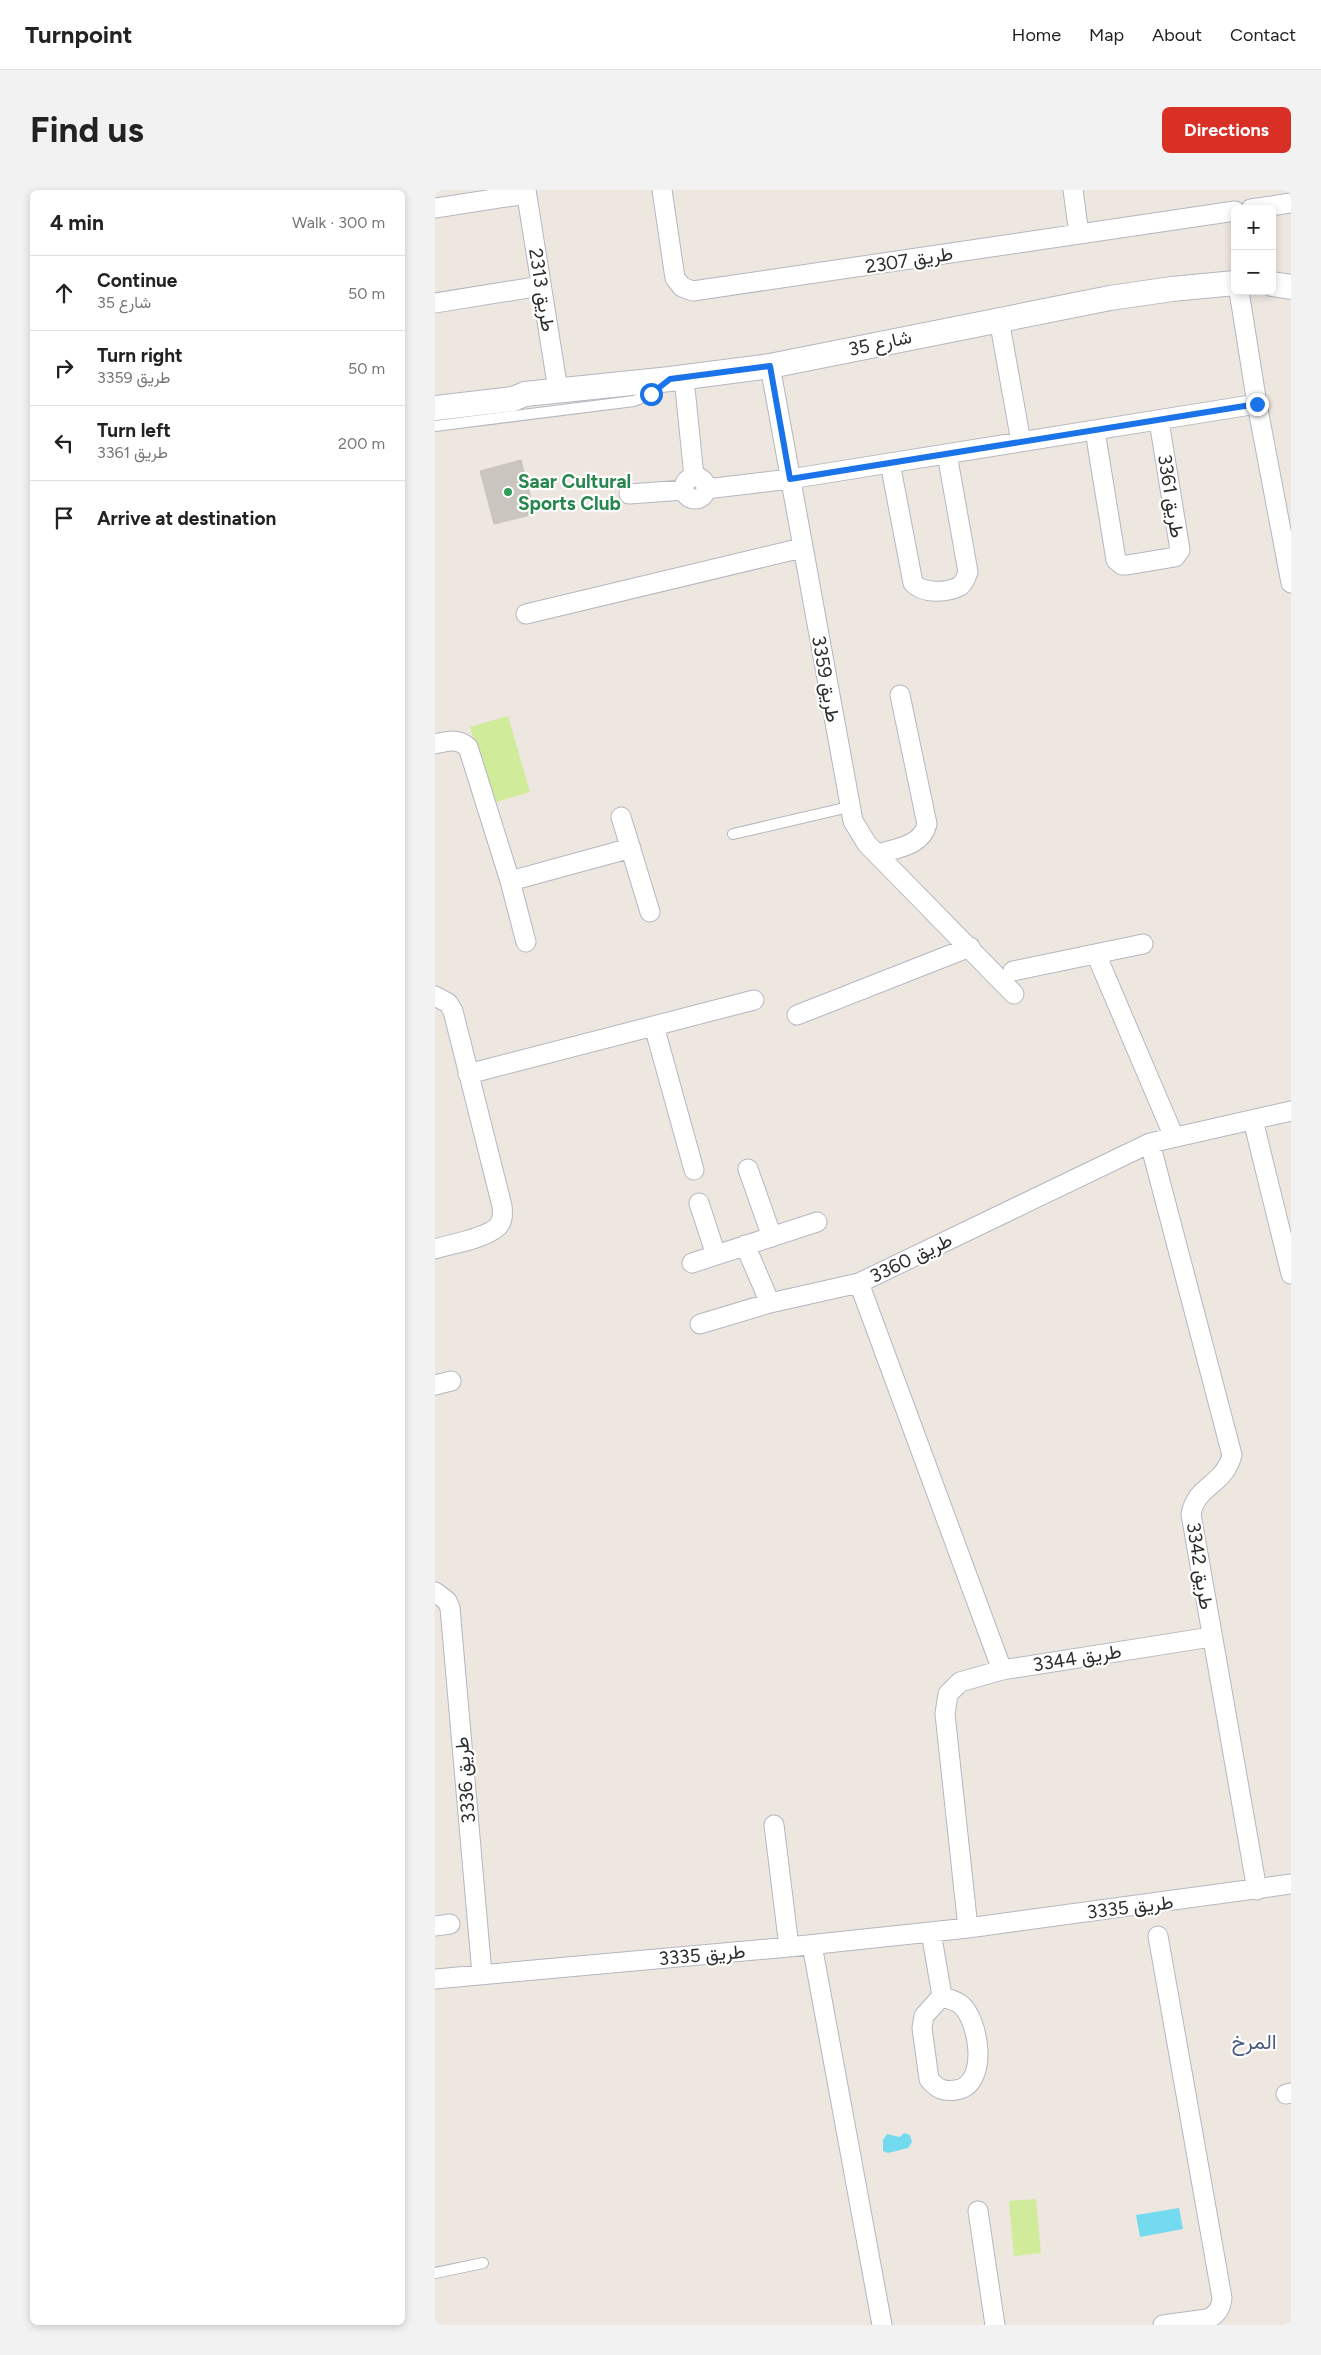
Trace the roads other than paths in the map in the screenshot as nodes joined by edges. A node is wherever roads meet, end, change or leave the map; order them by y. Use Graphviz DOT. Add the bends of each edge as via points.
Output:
graph roads {
  1 [pos="662,190"];
  2 [pos="1073,190"];
  3 [pos="526,192"];
  4 [pos="1291,203"];
  5 [pos="1276,205"];
  6 [pos="435,208"];
  7 [pos="1231,212"];
  8 [pos="1079,234"];
  9 [pos="1231,283"];
  10 [pos="1276,284"];
  11 [pos="541,286"];
  12 [pos="1291,286"];
  13 [pos="1240,295"];
  14 [pos="435,303"];
  15 [pos="999,319"];
  16 [pos="770,366"];
  17 [pos="677,378"];
  18 [pos="558,390"];
  19 [pos="525,394"];
  20 [pos="435,396"];
  21 [pos="1257,404"];
  22 [pos="435,408"];
  23 [pos="1159,421"];
  24 [pos="435,426"];
  25 [pos="1095,431"];
  26 [pos="1021,442"];
  27 [pos="947,454"];
  28 [pos="890,463"];
  29 [pos="790,479"];
  30 [pos="695,485"];
  31 [pos="629,494"];
  32 [pos="1284,504"];
  33 [pos="802,548"];
  34 [pos="1291,583"];
  35 [pos="527,614"];
  36 [pos="900,695"];
  37 [pos="435,744"];
  38 [pos="849,807"];
  39 [pos="621,817"];
  40 [pos="733,834"];
  41 [pos="631,848"];
  42 [pos="877,854"];
  43 [pos="510,881"];
  44 [pos="650,912"];
  45 [pos="526,942"];
  46 [pos="1143,944"];
  47 [pos="970,947"];
  48 [pos="1096,954"];
  49 [pos="1013,971"];
  50 [pos="1014,994"];
  51 [pos="435,996"];
  52 [pos="753,1000"];
  53 [pos="797,1015"];
  54 [pos="654,1026"];
  55 [pos="469,1074"];
  56 [pos="1291,1111"];
  57 [pos="1253,1120"];
  58 [pos="1174,1137"];
  59 [pos="1150,1143"];
  60 [pos="747,1169"];
  61 [pos="695,1170"];
  62 [pos="699,1203"];
  63 [pos="817,1222"];
  64 [pos="772,1237"];
  65 [pos="745,1245"];
  66 [pos="435,1249"];
  67 [pos="715,1255"];
  68 [pos="692,1263"];
  69 [pos="1291,1274"];
  70 [pos="859,1283"];
  71 [pos="770,1303"];
  72 [pos="700,1324"];
  73 [pos="435,1592"];
  74 [pos="1211,1637"];
  75 [pos="1002,1670"];
  76 [pos="774,1825"];
  77 [pos="1291,1884"];
  78 [pos="1257,1890"];
  79 [pos="968,1928"];
  80 [pos="931,1932"];
  81 [pos="1158,1936"];
  82 [pos="812,1945"];
  83 [pos="789,1947"];
  84 [pos="482,1974"];
  85 [pos="435,1979"];
  86 [pos="942,1996"];
  87 [pos="978,2211"];
  88 [pos="483,2263"];
  89 [pos="435,2273"];
  90 [pos="882,2325"];
  91 [pos="995,2325"];
  92 [pos="1163,2325"];
  1 -- 8 [label="street, طريق 2307" via="675,278 682,287 693,291"];
  2 -- 8 [label="street"];
  3 -- 6 [label="street"];
  3 -- 11 [label="street, طريق 2313"];
  4 -- 5 [label="street"];
  7 -- 8 [label="street, طريق 2307"];
  9 -- 15 [label="street, شارع 35" via="1110,298"];
  10 -- 12 [label="street"];
  11 -- 14 [label="street"];
  11 -- 18 [label="street, طريق 2313"];
  13 -- 21 [label="street"];
  15 -- 16 [label="street, شارع 35"];
  15 -- 26 [label="street"];
  16 -- 17 [label="street, شارع 35"];
  16 -- 29 [label="street, طريق 3359"];
  17 -- 18 [label="street, شارع 35"];
  17 -- 24 [label="lane" via="634,401"];
  17 -- 30 [label="street"];
  18 -- 19 [label="street, شارع 35"];
  19 -- 20 [label="street, شارع 35" via="512,388"];
  19 -- 22 [label="street, شارع 35" via="513,399"];
  21 -- 23 [label="street"];
  21 -- 32 [label="street"];
  23 -- 25 [label="street"];
  23 -- 25 [label="street, طريق 3361" via="1180,550 1175,557 1127,565 1116,560"];
  25 -- 26 [label="street"];
  26 -- 27 [label="street"];
  27 -- 28 [label="street"];
  27 -- 28 [label="street" via="968,572 960,586 935,591 927,592 913,583"];
  28 -- 29 [label="street"];
  29 -- 30 [label="street"];
  29 -- 33 [label="street, طريق 3359"];
  30 -- 31 [label="street"];
  32 -- 34 [label="street"];
  33 -- 35 [label="street"];
  33 -- 38 [label="street, طريق 3359"];
  36 -- 42 [label="street" via="927,824 925,834 918,841"];
  37 -- 43 [label="street" via="455,740 468,747"];
  38 -- 40 [label="lane"];
  38 -- 42 [label="street, طريق 3359" via="859,833"];
  39 -- 41 [label="street"];
  41 -- 43 [label="street"];
  41 -- 44 [label="street"];
  42 -- 47 [label="street, طريق 3359"];
  43 -- 45 [label="street"];
  46 -- 48 [label="street"];
  47 -- 50 [label="street, طريق 3359"];
  47 -- 53 [label="street"];
  48 -- 49 [label="street"];
  48 -- 58 [label="street"];
  51 -- 55 [label="street" via="448,1003 453,1011"];
  52 -- 54 [label="street"];
  54 -- 55 [label="street"];
  54 -- 61 [label="street"];
  55 -- 66 [label="street" via="503,1206 503,1218 497,1228 487,1233"];
  56 -- 57 [label="street, طريق 3360"];
  57 -- 58 [label="street, طريق 3360"];
  57 -- 69 [label="street"];
  58 -- 59 [label="street, طريق 3360"];
  59 -- 70 [label="street, طريق 3360"];
  59 -- 74 [label="street, طريق 3342" via="1231,1455 1229,1469 1200,1494 1193,1503 1191,1514"];
  60 -- 64 [label="street"];
  62 -- 67 [label="street"];
  63 -- 64 [label="street"];
  64 -- 65 [label="street"];
  65 -- 67 [label="street"];
  65 -- 71 [label="street"];
  67 -- 68 [label="street"];
  70 -- 71 [label="street"];
  70 -- 75 [label="street, طريق 3360"];
  71 -- 72 [label="street"];
  73 -- 84 [label="street, طريق 3336" via="447,1601 450,1608"];
  74 -- 75 [label="street, طريق 3344"];
  74 -- 78 [label="street, طريق 3342"];
  75 -- 79 [label="street, طريق 3344" via="960,1682 949,1694 945,1714"];
  76 -- 83 [label="street"];
  77 -- 78 [label="street, طريق 3335"];
  78 -- 79 [label="street, طريق 3335"];
  79 -- 80 [label="street, طريق 3335"];
  80 -- 82 [label="street, طريق 3335"];
  80 -- 86 [label="street"];
  81 -- 92 [label="street" via="1222,2298 1222,2305 1214,2316"];
  82 -- 83 [label="street, طريق 3335"];
  82 -- 90 [label="street"];
  83 -- 84 [label="street, طريق 3335"];
  84 -- 85 [label="street, طريق 3335"];
  86 -- 86 [label="street" via="960,2004 969,2016 979,2065 973,2080 962,2089 945,2092 929,2080 922,2028 924,2016"];
  87 -- 91 [label="street"];
  88 -- 89 [label="lane"];
}
